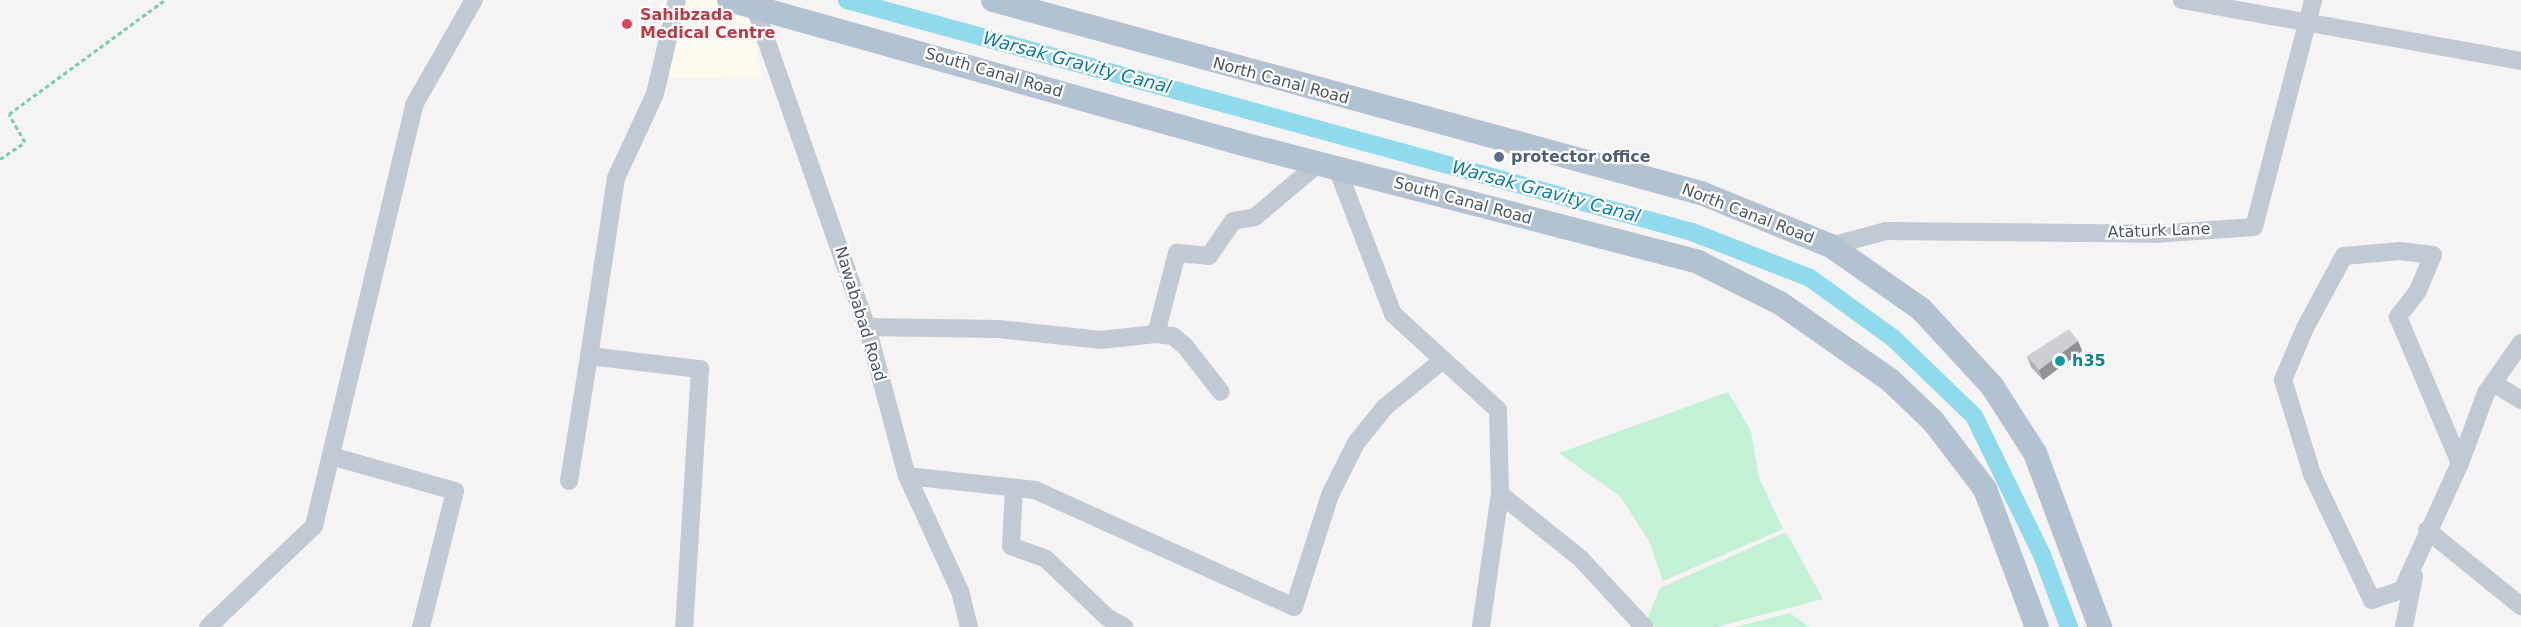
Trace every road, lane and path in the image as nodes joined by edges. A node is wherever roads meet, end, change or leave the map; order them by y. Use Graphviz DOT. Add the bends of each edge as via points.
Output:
graph roads {
  1 [pos="165,0"];
  2 [pos="474,0"];
  3 [pos="677,0"];
  4 [pos="729,0"];
  5 [pos="993,0"];
  6 [pos="2182,0"];
  7 [pos="2313,0"];
  8 [pos="754,4"];
  9 [pos="2306,23"];
  10 [pos="2521,61"];
  11 [pos="0,159"];
  12 [pos="1328,165"];
  13 [pos="1831,246"];
  14 [pos="867,327"];
  15 [pos="1156,334"];
  16 [pos="2521,343"];
  17 [pos="589,356"];
  18 [pos="1443,360"];
  19 [pos="2493,383"];
  20 [pos="1221,392"];
  21 [pos="2521,400"];
  22 [pos="331,456"];
  23 [pos="2460,463"];
  24 [pos="907,476"];
  25 [pos="569,481"];
  26 [pos="1014,488"];
  27 [pos="1500,494"];
  28 [pos="2427,530"];
  29 [pos="2416,565"];
  30 [pos="2521,606"];
  31 [pos="208,627"];
  32 [pos="421,627"];
  33 [pos="684,627"];
  34 [pos="969,627"];
  35 [pos="1124,627"];
  36 [pos="1481,627"];
  37 [pos="1644,627"];
  38 [pos="2037,627"];
  39 [pos="2100,627"];
  40 [pos="2404,627"];
  1 -- 11 [label="path" via="9,114 26,142"];
  2 -- 22 [label="street" via="414,105"];
  3 -- 17 [label="street" via="656,94 616,178"];
  4 -- 8 [label="main road, South Canal Road"];
  5 -- 13 [label="main road, North Canal Road" via="1701,193"];
  6 -- 9 [label="street"];
  7 -- 9 [label="street, Ataturk Lane"];
  8 -- 12 [label="main road, South Canal Road"];
  8 -- 14 [label="street, Nawababad Road"];
  9 -- 10 [label="street"];
  9 -- 13 [label="street, Ataturk Lane" via="2254,227 2154,234 1886,231"];
  12 -- 15 [label="street" via="1255,217 1233,221 1209,256 1177,253"];
  12 -- 18 [label="street" via="1393,314"];
  12 -- 38 [label="main road, South Canal Road" via="1698,262 1780,303 1890,380 1933,420 1985,489"];
  13 -- 39 [label="main road, North Canal Road" via="1921,309 1992,386 2035,453"];
  14 -- 15 [label="street" via="998,329 1101,339"];
  14 -- 24 [label="street, Nawababad Road"];
  15 -- 20 [label="street" via="1173,336 1185,346"];
  16 -- 19 [label="street"];
  17 -- 25 [label="street"];
  17 -- 33 [label="street" via="700,369"];
  18 -- 26 [label="street" via="1385,406 1356,443 1330,495 1294,607 1035,490"];
  18 -- 27 [label="street" via="1498,410"];
  19 -- 21 [label="street"];
  19 -- 23 [label="street"];
  22 -- 31 [label="street" via="314,526"];
  22 -- 32 [label="street" via="455,491"];
  23 -- 28 [label="street"];
  23 -- 29 [label="street" via="2398,318 2418,291 2433,255 2400,251 2344,256 2305,328 2283,380 2312,474 2372,600 2402,590"];
  24 -- 26 [label="street"];
  24 -- 34 [label="street, Nawababad Road" via="960,591"];
  26 -- 35 [label="street" via="1011,546 1046,559 1107,617"];
  27 -- 36 [label="street"];
  27 -- 37 [label="street" via="1581,559"];
  28 -- 29 [label="street"];
  28 -- 30 [label="street"];
  29 -- 40 [label="street"];
}
